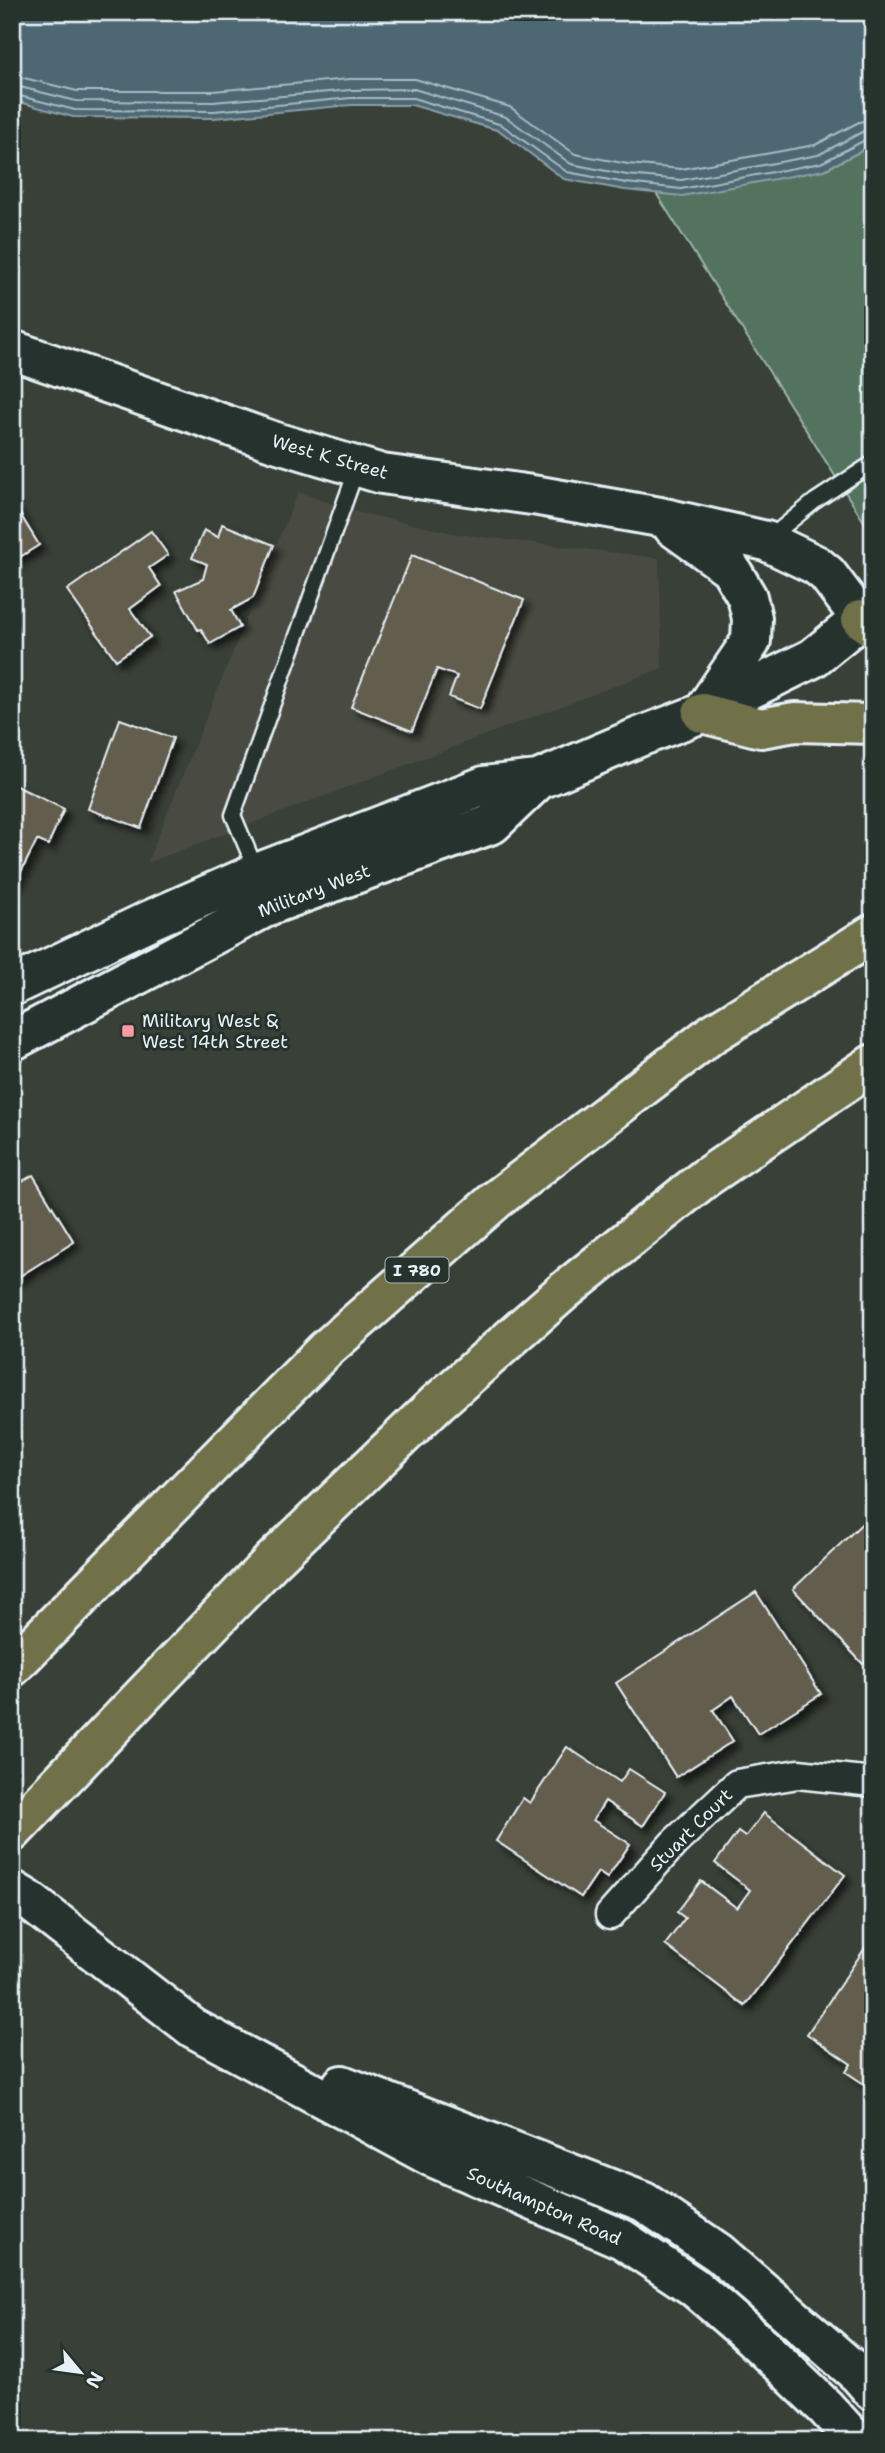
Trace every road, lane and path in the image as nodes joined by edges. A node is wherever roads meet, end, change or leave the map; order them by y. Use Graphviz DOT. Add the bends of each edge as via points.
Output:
graph roads {
  1 [pos="12,350"];
  2 [pos="873,463"];
  3 [pos="357,466"];
  4 [pos="660,517"];
  5 [pos="766,541"];
  6 [pos="869,621"];
  7 [pos="702,713"];
  8 [pos="873,724"];
  9 [pos="264,889"];
  10 [pos="873,934"];
  11 [pos="12,986"];
  12 [pos="12,1041"];
  13 [pos="873,1064"];
  14 [pos="12,1667"];
  15 [pos="873,1782"];
  16 [pos="12,1832"];
  17 [pos="12,1890"];
  18 [pos="610,1915"];
  19 [pos="193,2028"];
  20 [pos="873,2391"];
  21 [pos="856,2441"];
  1 -- 3 [label="street, West K Street"];
  2 -- 5 [label="lane"];
  3 -- 4 [label="street, West K Street" via="382,474"];
  3 -- 9 [label="lane" via="233,815"];
  4 -- 5 [label="street, West K Street"];
  4 -- 7 [label="street, West K Street" via="730,568 747,597 752,618 751,641"];
  5 -- 6 [label="street, West K Street" via="816,565"];
  6 -- 7 [label="street, Military West" via="813,658"];
  7 -- 8 [label="highway" via="761,727 795,722"];
  7 -- 9 [label="street, Military West" via="538,780 492,824"];
  9 -- 11 [label="street, Military West" via="148,921"];
  9 -- 12 [label="street, Military West"];
  10 -- 14 [label="highway, I 780" via="712,1034 497,1199 325,1350"];
  13 -- 16 [label="highway" via="705,1178 564,1291 447,1394 272,1561"];
  15 -- 18 [label="street, Stuart Court" via="797,1774 737,1784 674,1843"];
  17 -- 19 [label="street, Southampton Road"];
  19 -- 20 [label="street, Southampton Road" via="644,2202 719,2253"];
  19 -- 21 [label="street, Southampton Road" via="430,2156 622,2239 694,2287 753,2338"];
}
